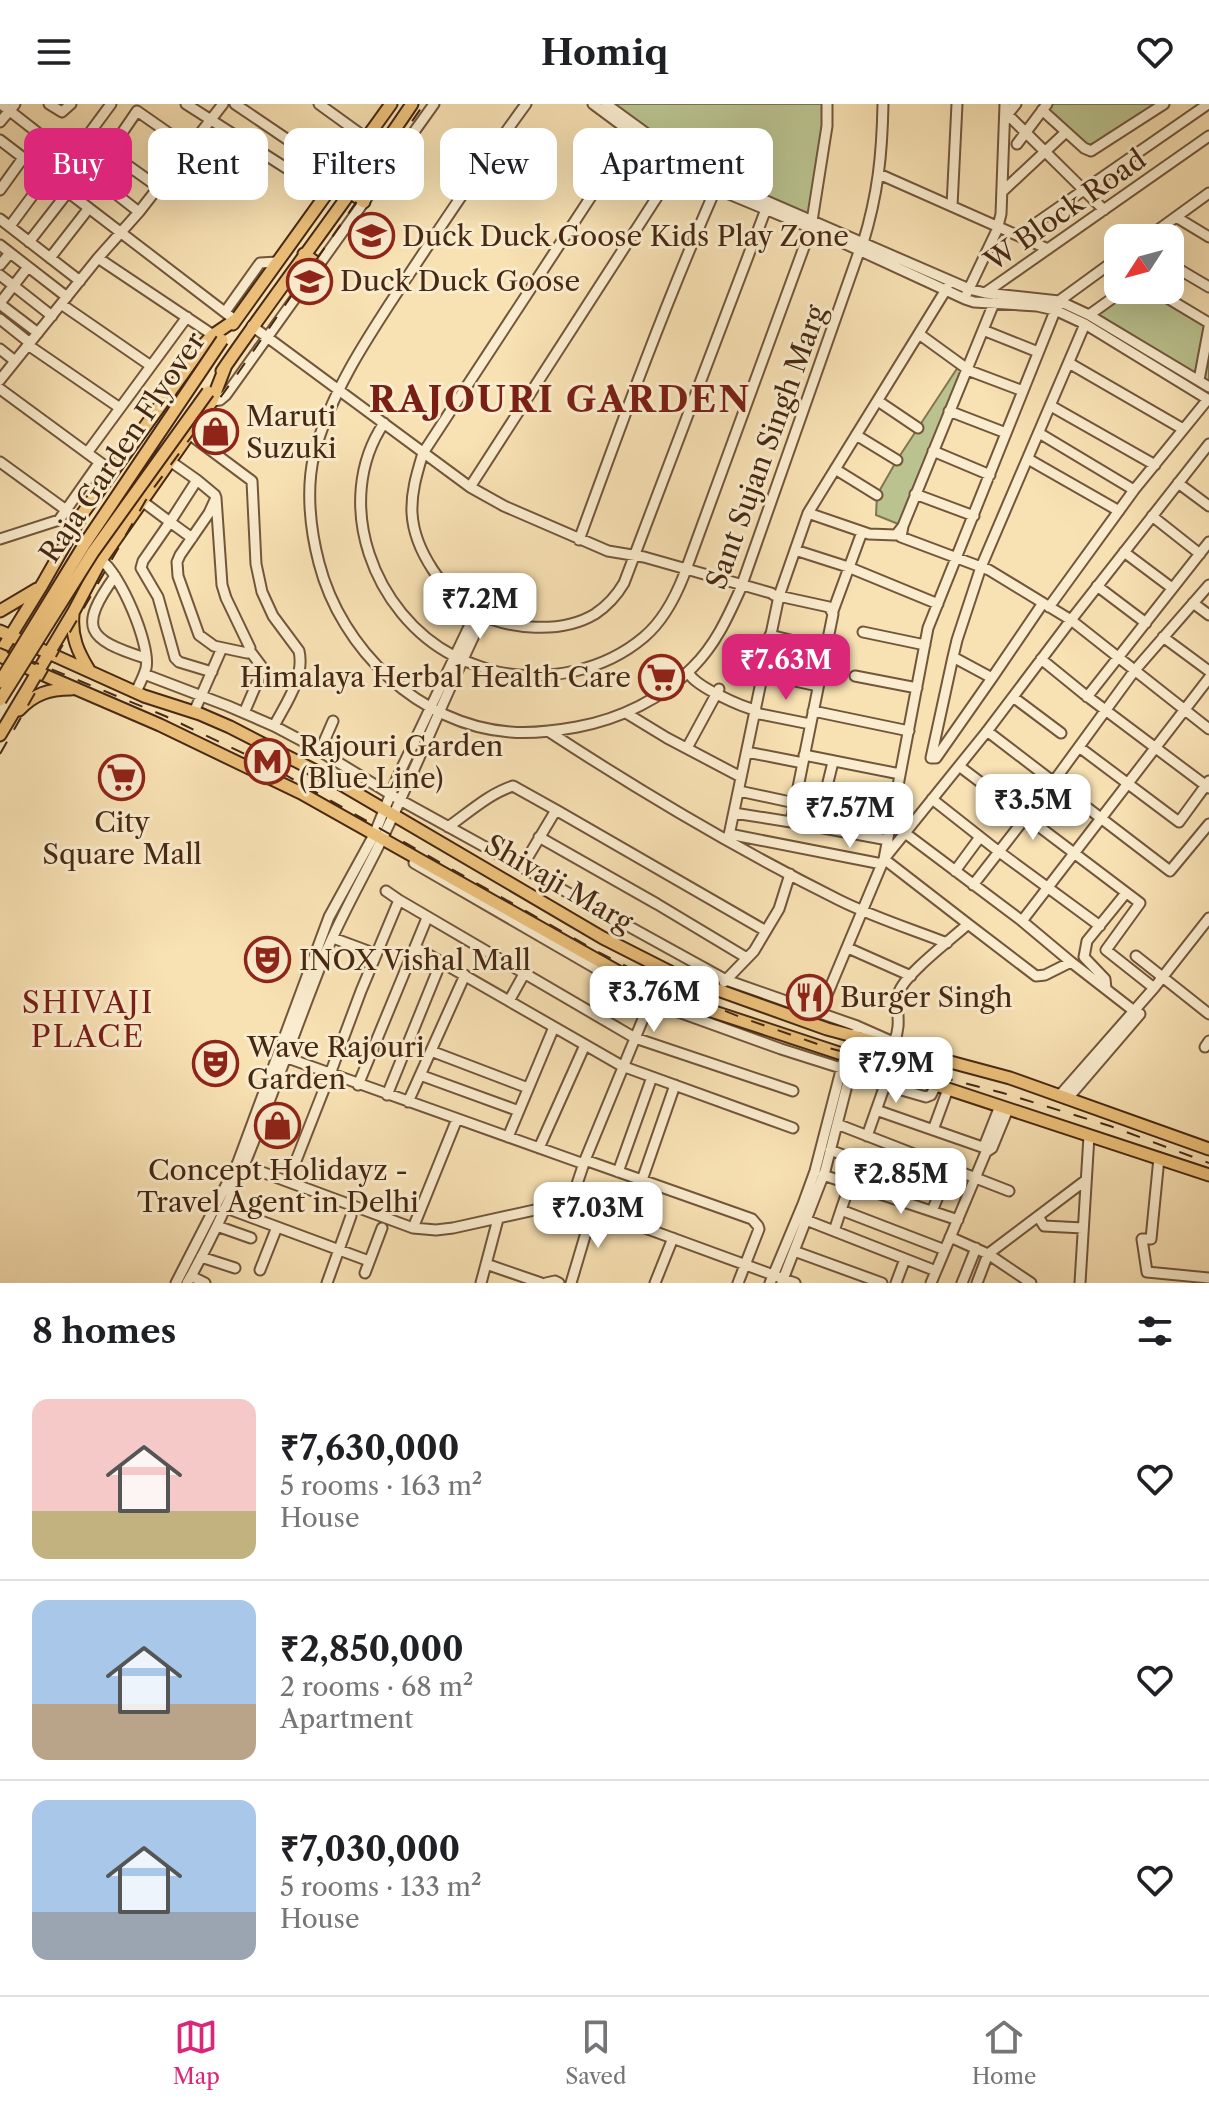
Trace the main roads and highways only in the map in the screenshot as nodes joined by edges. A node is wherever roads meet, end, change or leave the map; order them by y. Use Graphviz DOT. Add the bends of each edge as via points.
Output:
graph roads {
  1 [pos="391,104"];
  2 [pos="412,104"];
  3 [pos="395,128"];
  4 [pos="344,200"];
  5 [pos="361,200"];
  6 [pos="364,202"];
  7 [pos="304,254"];
  8 [pos="319,265"];
  9 [pos="217,338"];
  10 [pos="210,397"];
  11 [pos="67,539"];
  12 [pos="101,560"];
  13 [pos="42,585"];
  14 [pos="0,611"];
  15 [pos="74,611"];
  16 [pos="0,631"];
  17 [pos="12,636"];
  18 [pos="48,652"];
  19 [pos="0,655"];
  20 [pos="37,671"];
  21 [pos="90,672"];
  22 [pos="0,682"];
  23 [pos="76,688"];
  24 [pos="0,700"];
  25 [pos="8,720"];
  26 [pos="0,735"];
  27 [pos="1209,1149"];
  28 [pos="1209,1175"];
  1 -- 9 [label="main road, Raja Garden Flyover"];
  2 -- 3 [label="main road, Raja Garden Flyover"];
  4 -- 7 [label="main road, Raja Garden Flyover"];
  5 -- 6 [label="main road"];
  7 -- 8 [label="main road"];
  7 -- 10 [label="main road, Raja Garden Flyover" via="226,365"];
  9 -- 11 [label="main road" via="205,343"];
  9 -- 22 [label="main road, Raja Garden Flyover, bridge"];
  10 -- 12 [label="main road"];
  10 -- 24 [label="main road, Raja Garden Flyover, bridge" via="93,552"];
  11 -- 12 [label="main road" via="69,558 80,567"];
  11 -- 13 [label="main road"];
  12 -- 15 [label="main road"];
  13 -- 14 [label="main road"];
  13 -- 17 [label="main road"];
  15 -- 18 [label="main road"];
  15 -- 21 [label="main road" via="74,642"];
  16 -- 17 [label="main road, Shivaji Marg"];
  17 -- 18 [label="main road, Shivaji Marg"];
  17 -- 19 [label="main road"];
  18 -- 20 [label="main road"];
  18 -- 21 [label="main road, Shivaji Marg"];
  19 -- 20 [label="main road, Shivaji Marg"];
  20 -- 23 [label="main road, Shivaji Marg"];
  20 -- 25 [label="main road"];
  21 -- 27 [label="main road, Shivaji Marg" via="230,727 339,783 676,975 815,1025 1010,1078"];
  23 -- 25 [label="main road" via="40,693"];
  23 -- 28 [label="main road, Shivaji Marg" via="301,793 652,995"];
  25 -- 26 [label="main road"];
}
